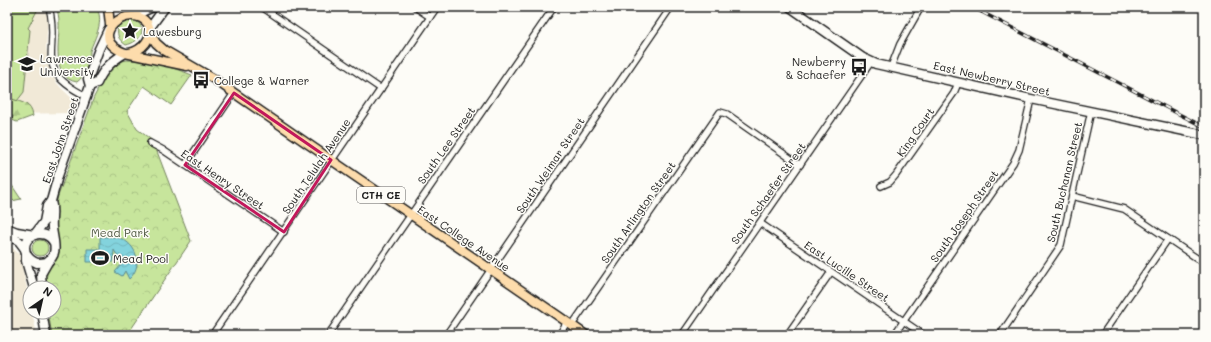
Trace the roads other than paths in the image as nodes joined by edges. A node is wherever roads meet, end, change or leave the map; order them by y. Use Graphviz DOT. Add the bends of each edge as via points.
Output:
graph roads {
  1 [pos="49,7"];
  2 [pos="108,7"];
  3 [pos="153,7"];
  4 [pos="166,7"];
  5 [pos="262,7"];
  6 [pos="415,7"];
  7 [pos="437,7"];
  8 [pos="554,7"];
  9 [pos="671,7"];
  10 [pos="790,7"];
  11 [pos="921,7"];
  12 [pos="134,12"];
  13 [pos="430,17"];
  14 [pos="109,27"];
  15 [pos="149,30"];
  16 [pos="127,53"];
  17 [pos="871,62"];
  18 [pos="189,66"];
  19 [pos="891,67"];
  20 [pos="958,83"];
  21 [pos="90,86"];
  22 [pos="381,89"];
  23 [pos="234,93"];
  24 [pos="86,96"];
  25 [pos="1031,99"];
  26 [pos="1091,111"];
  27 [pos="1204,136"];
  28 [pos="150,143"];
  29 [pos="332,160"];
  30 [pos="185,165"];
  31 [pos="800,165"];
  32 [pos="881,186"];
  33 [pos="1072,196"];
  34 [pos="51,201"];
  35 [pos="411,215"];
  36 [pos="760,223"];
  37 [pos="7,228"];
  38 [pos="284,232"];
  39 [pos="35,234"];
  40 [pos="7,235"];
  41 [pos="1168,239"];
  42 [pos="54,244"];
  43 [pos="26,251"];
  44 [pos="49,260"];
  45 [pos="1204,263"];
  46 [pos="491,270"];
  47 [pos="830,272"];
  48 [pos="32,280"];
  49 [pos="41,280"];
  50 [pos="43,320"];
  51 [pos="903,321"];
  52 [pos="570,324"];
  53 [pos="46,335"];
  54 [pos="212,335"];
  55 [pos="328,335"];
  56 [pos="446,335"];
  57 [pos="559,335"];
  58 [pos="586,335"];
  59 [pos="682,335"];
  60 [pos="788,335"];
  61 [pos="894,335"];
  62 [pos="924,335"];
  63 [pos="1000,335"];
  64 [pos="1102,335"];
  1 -- 24 [label="street" via="53,67 64,83"];
  2 -- 14 [label="main road"];
  3 -- 12 [label="street"];
  4 -- 15 [label="street"];
  5 -- 22 [label="street"];
  6 -- 13 [label="street"];
  7 -- 13 [label="street, South Telulah Avenue"];
  8 -- 35 [label="street, South Lee Street"];
  9 -- 46 [label="street, South Weimar Street"];
  10 -- 17 [label="street, East Newberry Street"];
  11 -- 19 [label="street" via="900,44"];
  12 -- 14 [label="main road" via="119,14"];
  12 -- 15 [label="main road" via="145,19"];
  13 -- 22 [label="street, South Telulah Avenue"];
  14 -- 16 [label="main road" via="110,40 114,47"];
  14 -- 21 [label="street, East John Street" via="88,79"];
  15 -- 16 [label="main road" via="142,47"];
  15 -- 18 [label="main road, East College Avenue / CTH CE" via="160,46"];
  16 -- 18 [label="main road, East College Avenue / CTH CE"];
  16 -- 21 [label="street, East John Street" via="111,62 97,83"];
  17 -- 19 [label="street, East Newberry Street"];
  17 -- 31 [label="street, South Schaefer Street"];
  18 -- 23 [label="main road, East College Avenue / CTH CE"];
  19 -- 20 [label="street, East Newberry Street"];
  20 -- 25 [label="street, East Newberry Street"];
  20 -- 32 [label="street, King Court" via="954,93 896,175 890,182"];
  21 -- 24 [label="street, East John Street"];
  22 -- 29 [label="street, South Telulah Avenue"];
  23 -- 29 [label="main road, East College Avenue / CTH CE"];
  23 -- 30 [label="street"];
  24 -- 34 [label="street, East John Street"];
  25 -- 26 [label="street, East Newberry Street"];
  25 -- 51 [label="street, South Joseph Street" via="1019,150 1013,163"];
  26 -- 27 [label="street, East Newberry Street"];
  26 -- 33 [label="street, South Buchanan Street"];
  28 -- 30 [label="street, East Henry Street"];
  29 -- 35 [label="main road, East College Avenue / CTH CE"];
  29 -- 38 [label="street, South Telulah Avenue"];
  30 -- 38 [label="street, East Henry Street"];
  31 -- 36 [label="street, South Schaefer Street"];
  31 -- 52 [label="street, South Arlington Street" via="720,112"];
  33 -- 41 [label="street" via="1124,209"];
  33 -- 63 [label="street, South Buchanan Street" via="1058,251"];
  34 -- 39 [label="street, East John Street" via="47,206 44,222"];
  34 -- 42 [label="street, East John Street"];
  35 -- 46 [label="main road, East College Avenue / CTH CE"];
  35 -- 55 [label="street, South Lee Street"];
  36 -- 47 [label="street, East Lucille Street"];
  36 -- 59 [label="street, South Schaefer Street"];
  37 -- 39 [label="street"];
  38 -- 54 [label="street, South Telulah Avenue"];
  39 -- 42 [label="street" via="45,234"];
  39 -- 43 [label="street" via="28,240"];
  40 -- 43 [label="street" via="19,241"];
  41 -- 45 [label="street"];
  41 -- 64 [label="street"];
  42 -- 44 [label="street" via="54,252"];
  43 -- 44 [label="street" via="36,262"];
  43 -- 48 [label="street"];
  44 -- 49 [label="street" via="41,274"];
  46 -- 52 [label="main road, East College Avenue / CTH CE"];
  46 -- 56 [label="street, South Weimar Street"];
  47 -- 51 [label="street, East Lucille Street"];
  47 -- 60 [label="street"];
  50 -- 53 [label="street"];
  51 -- 61 [label="street, South Joseph Street"];
  51 -- 62 [label="street, East Lucille Street"];
  52 -- 57 [label="street, South Arlington Street"];
  52 -- 58 [label="main road, East College Avenue / CTH CE"];
}
